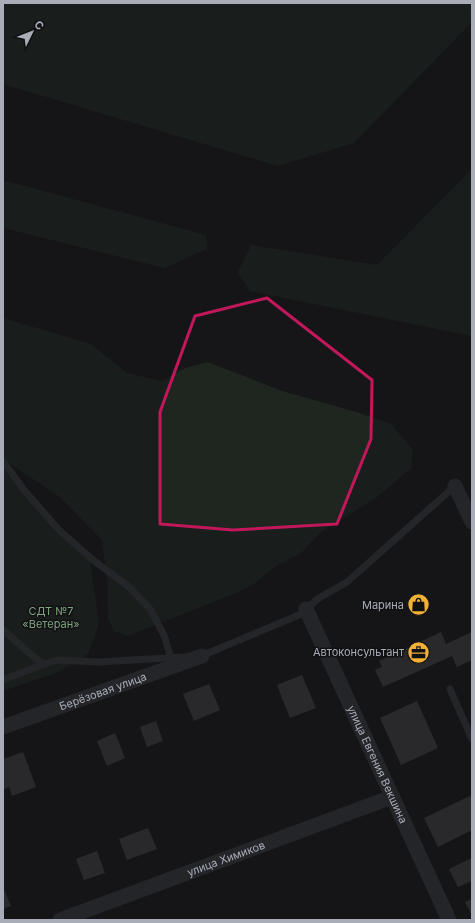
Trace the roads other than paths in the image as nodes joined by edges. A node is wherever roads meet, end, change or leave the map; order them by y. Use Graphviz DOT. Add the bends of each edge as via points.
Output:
graph roads {
  1 [pos="3,461"];
  2 [pos="455,486"];
  3 [pos="472,522"];
  4 [pos="306,609"];
  5 [pos="3,630"];
  6 [pos="202,656"];
  7 [pos="170,658"];
  8 [pos="44,664"];
  9 [pos="3,680"];
  10 [pos="450,689"];
  11 [pos="3,727"];
  12 [pos="472,739"];
  13 [pos="392,797"];
  14 [pos="60,920"];
  15 [pos="449,920"];
  1 -- 7 [label="lane" via="58,529 128,586 150,609 164,635"];
  2 -- 3 [label="street"];
  2 -- 4 [label="lane" via="346,582"];
  4 -- 6 [label="lane" via="299,615"];
  4 -- 13 [label="street, улица Евгения Векшина"];
  5 -- 8 [label="lane"];
  6 -- 7 [label="lane"];
  6 -- 11 [label="street, Берёзовая улица"];
  7 -- 8 [label="lane" via="97,662 58,660"];
  8 -- 9 [label="lane"];
  10 -- 12 [label="lane"];
  13 -- 14 [label="street, улица Химиков"];
  13 -- 15 [label="street, улица Евгения Векшина"];
}
